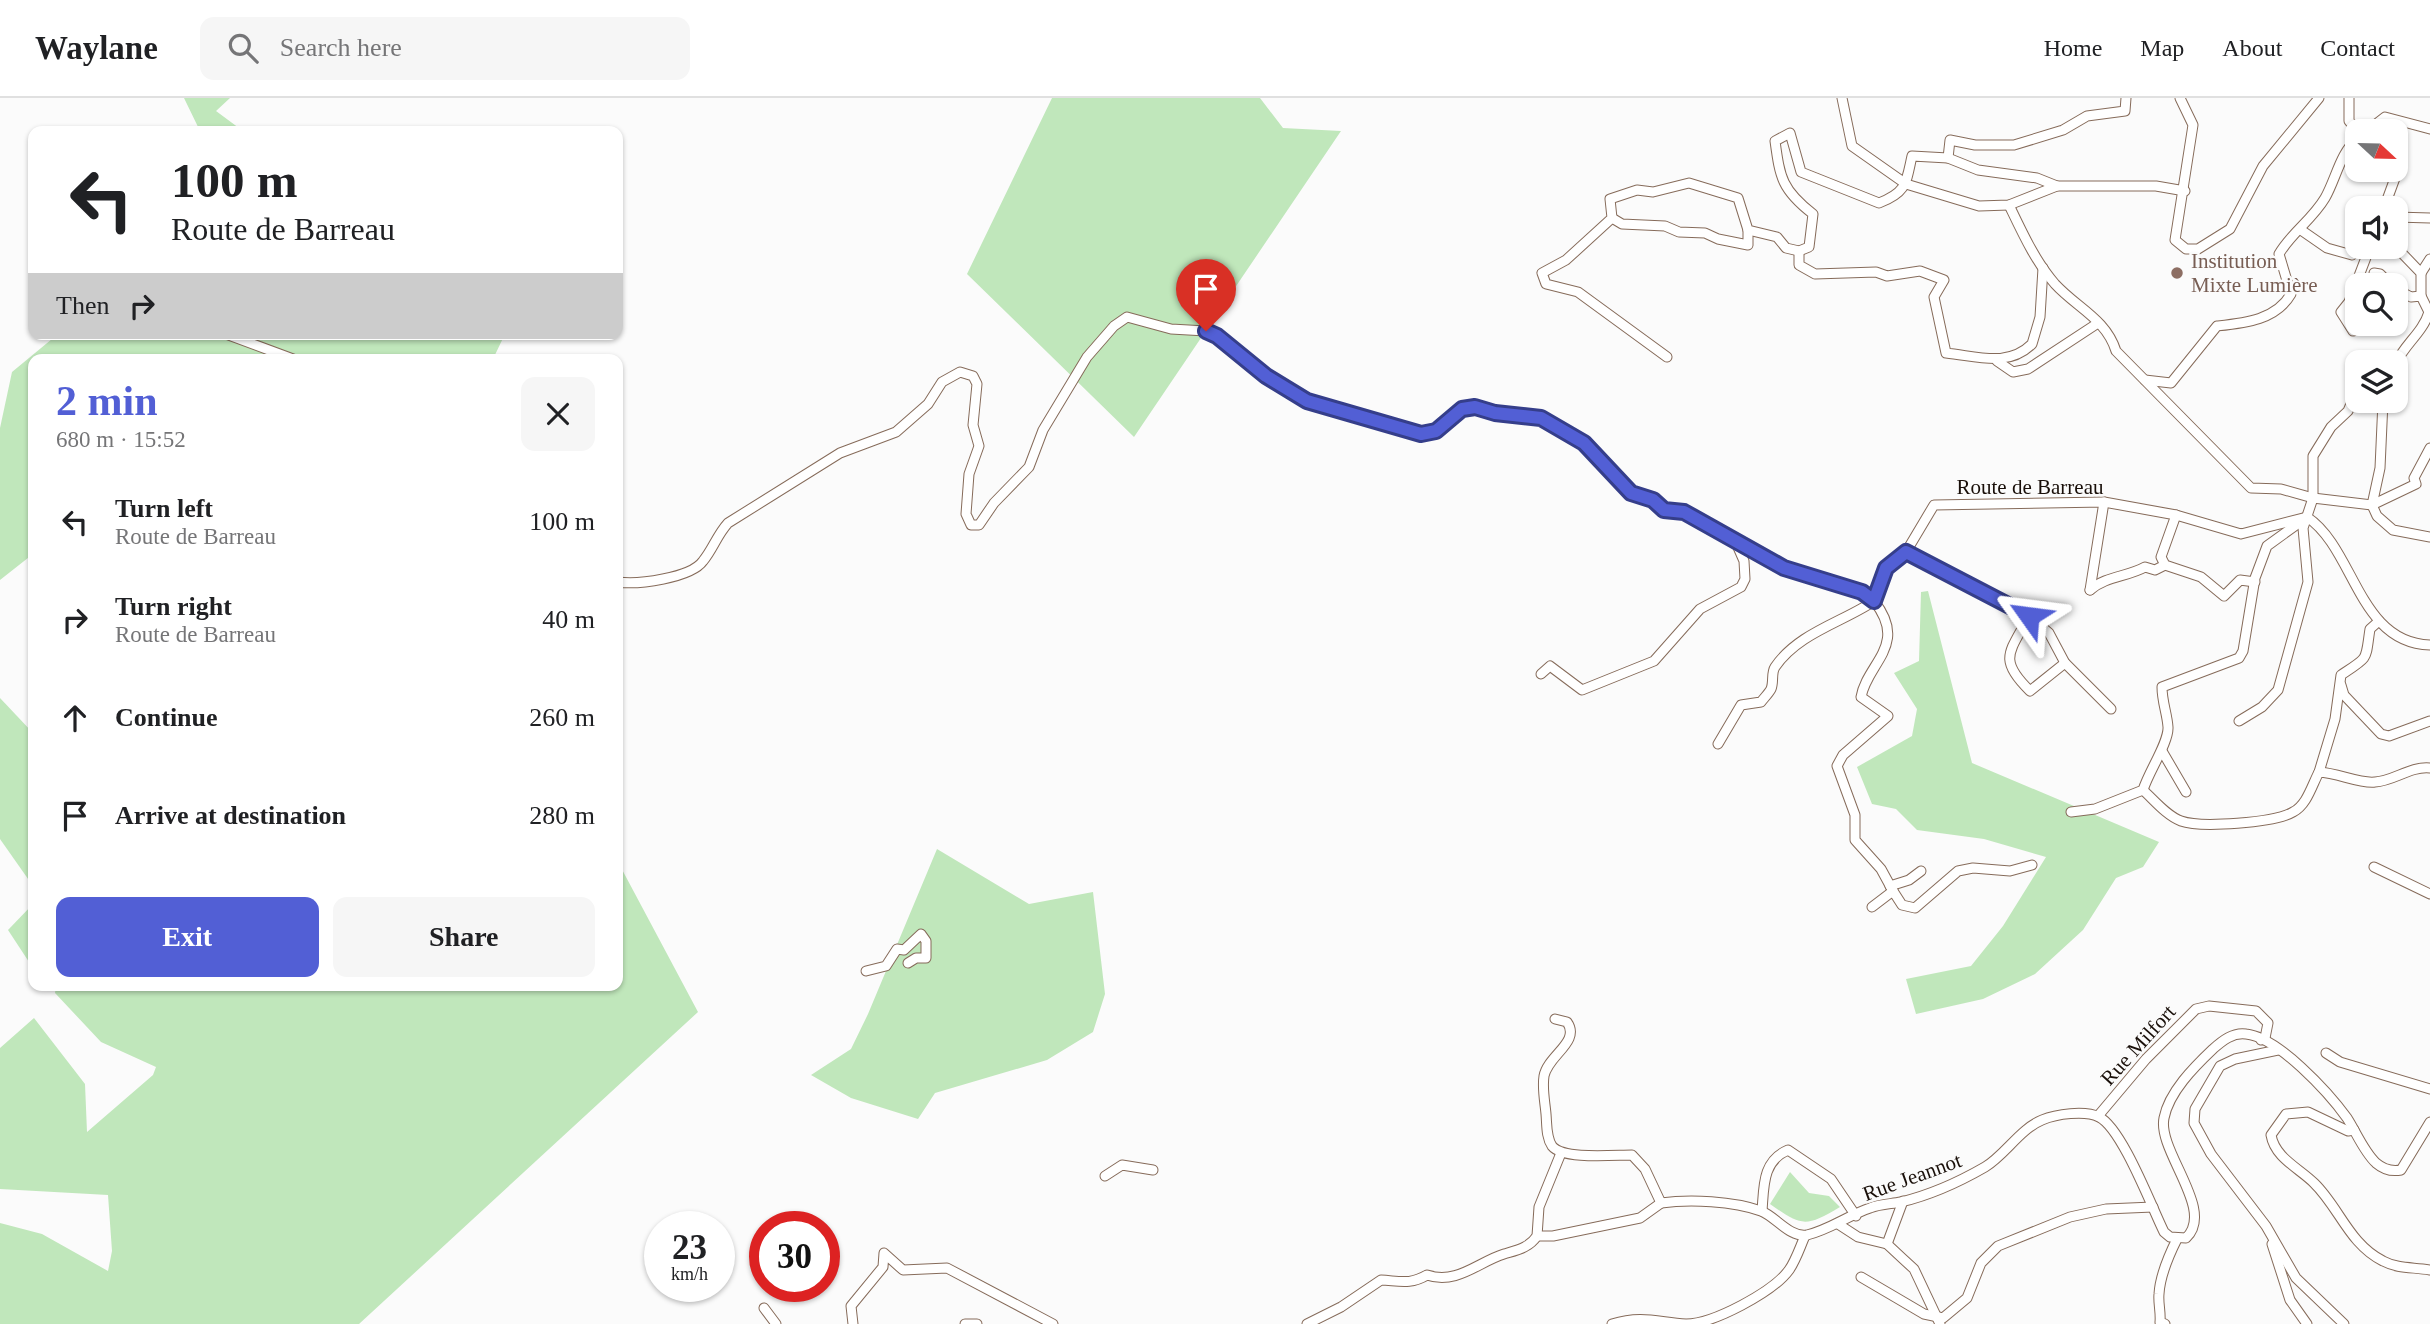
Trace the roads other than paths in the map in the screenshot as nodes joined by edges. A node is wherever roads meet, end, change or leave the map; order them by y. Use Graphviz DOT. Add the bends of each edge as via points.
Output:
graph roads {
  1 [pos="1842,98"];
  2 [pos="2126,98"];
  3 [pos="2180,98"];
  4 [pos="2319,98"];
  5 [pos="2349,98"];
  6 [pos="2349,119"];
  7 [pos="2408,123"];
  8 [pos="2430,129"];
  9 [pos="2345,156"];
  10 [pos="1948,158"];
  11 [pos="1906,184"];
  12 [pos="2057,186"];
  13 [pos="2185,191"];
  14 [pos="2009,205"];
  15 [pos="2408,217"];
  16 [pos="1612,218"];
  17 [pos="2430,218"];
  18 [pos="1748,230"];
  19 [pos="2301,230"];
  20 [pos="1799,251"];
  21 [pos="2345,253"];
  22 [pos="2408,259"];
  23 [pos="2430,259"];
  24 [pos="2043,268"];
  25 [pos="2421,273"];
  26 [pos="2408,295"];
  27 [pos="2421,296"];
  28 [pos="2430,312"];
  29 [pos="2098,323"];
  30 [pos="242,340"];
  31 [pos="2402,350"];
  32 [pos="280,354"];
  33 [pos="1667,357"];
  34 [pos="1997,360"];
  35 [pos="2145,380"];
  36 [pos="2346,413"];
  37 [pos="2382,413"];
  38 [pos="2430,448"];
  39 [pos="2313,498"];
  40 [pos="2104,502"];
  41 [pos="2372,505"];
  42 [pos="2176,515"];
  43 [pos="2307,517"];
  44 [pos="2430,537"];
  45 [pos="1737,545"];
  46 [pos="1906,552"];
  47 [pos="2165,565"];
  48 [pos="623,582"];
  49 [pos="2255,582"];
  50 [pos="1874,601"];
  51 [pos="2029,616"];
  52 [pos="2379,621"];
  53 [pos="2430,645"];
  54 [pos="2065,663"];
  55 [pos="1541,674"];
  56 [pos="2341,675"];
  57 [pos="2111,709"];
  58 [pos="2239,721"];
  59 [pos="2430,721"];
  60 [pos="1718,744"];
  61 [pos="2162,751"];
  62 [pos="2430,768"];
  63 [pos="2319,772"];
  64 [pos="2143,790"];
  65 [pos="2186,792"];
  66 [pos="2071,812"];
  67 [pos="2032,865"];
  68 [pos="2374,867"];
  69 [pos="1921,871"];
  70 [pos="1891,889"];
  71 [pos="2430,894"];
  72 [pos="1871,907"];
  73 [pos="908,963"];
  74 [pos="866,971"];
  75 [pos="1555,1019"];
  76 [pos="2261,1040"];
  77 [pos="2278,1050"];
  78 [pos="2326,1053"];
  79 [pos="2430,1089"];
  80 [pos="2098,1116"];
  81 [pos="2430,1122"];
  82 [pos="2354,1130"];
  83 [pos="1561,1153"];
  84 [pos="1153,1170"];
  85 [pos="1105,1176"];
  86 [pos="1903,1201"];
  87 [pos="1661,1203"];
  88 [pos="2153,1207"];
  89 [pos="1762,1211"];
  90 [pos="1856,1216"];
  91 [pos="1838,1224"];
  92 [pos="2266,1226"];
  93 [pos="1536,1236"];
  94 [pos="1805,1236"];
  95 [pos="2177,1239"];
  96 [pos="1887,1244"];
  97 [pos="2430,1270"];
  98 [pos="1861,1277"];
  99 [pos="764,1307"];
  100 [pos="1322,1322"];
  101 [pos="1937,1322"];
  102 [pos="776,1324"];
  103 [pos="853,1324"];
  104 [pos="965,1324"];
  105 [pos="977,1324"];
  106 [pos="1054,1324"];
  107 [pos="1307,1324"];
  108 [pos="1612,1324"];
  109 [pos="1686,1324"];
  110 [pos="2165,1324"];
  111 [pos="2307,1324"];
  112 [pos="2344,1324"];
  1 -- 11 [label="street" via="1852,146"];
  2 -- 10 [label="street" via="2125,111 2087,116 2063,130 2014,145 1950,140"];
  3 -- 13 [label="street" via="2193,125"];
  4 -- 13 [label="street" via="2263,166 2230,229 2198,249 2186,250 2175,240"];
  5 -- 6 [label="street"];
  7 -- 8 [label="street"];
  9 -- 19 [label="street" via="2324,199"];
  10 -- 11 [label="street" via="1912,156"];
  10 -- 12 [label="street" via="1978,170 2037,178"];
  11 -- 14 [label="street" via="1979,206"];
  11 -- 20 [label="street" via="1898,196 1879,203 1801,172 1790,134 1776,141 1780,179 1813,214 1809,247"];
  12 -- 13 [label="street" via="2156,186"];
  12 -- 14 [label="street"];
  14 -- 24 [label="street"];
  15 -- 17 [label="street"];
  16 -- 18 [label="street" via="1748,245"];
  16 -- 18 [label="street" via="1610,199 1689,183 1738,198"];
  16 -- 33 [label="street" via="1566,260 1542,273 1546,284 1578,292"];
  18 -- 20 [label="street" via="1777,237 1786,248"];
  19 -- 21 [label="street" via="2327,248"];
  19 -- 35 [label="street" via="2278,254 2291,294 2283,308 2249,323 2217,326 2171,383"];
  20 -- 34 [label="street" via="1798,265 1815,274 1876,272 1887,276 1920,271 1944,280 1934,297 1946,354"];
  22 -- 25 [label="street"];
  23 -- 25 [label="street"];
  24 -- 29 [label="street"];
  24 -- 34 [label="street" via="2040,317 2032,344 2011,358"];
  25 -- 27 [label="street"];
  26 -- 27 [label="street"];
  27 -- 28 [label="street"];
  28 -- 31 [label="street"];
  29 -- 34 [label="street" via="2028,369 2013,372"];
  29 -- 35 [label="street" via="2110,332 2116,351"];
  30 -- 32 [label="street"];
  35 -- 39 [label="street" via="2251,488 2281,489"];
  36 -- 39 [label="street" via="2330,427 2314,456"];
  37 -- 41 [label="street" via="2380,468"];
  38 -- 41 [label="street" via="2414,478 2416,484"];
  39 -- 41 [label="street"];
  39 -- 43 [label="street"];
  40 -- 42 [label="street, Route de Barreau"];
  40 -- 46 [label="street, Route de Barreau" via="1934,505"];
  40 -- 47 [label="street" via="2090,590 2099,582"];
  41 -- 44 [label="street" via="2393,530"];
  42 -- 43 [label="street, Route de Barreau" via="2241,534"];
  42 -- 47 [label="street" via="2161,557"];
  43 -- 49 [label="street" via="2267,546"];
  43 -- 52 [label="street" via="2321,526"];
  43 -- 58 [label="street" via="2303,528 2308,582 2278,690"];
  45 -- 48 [label="street" via="1684,512 1664,510 1653,500 1631,493 1584,443 1541,418 1475,407 1462,409 1436,431 1421,434 1307,401 1206,331 1171,329 1127,317 1087,357 1043,430 1029,467 979,525 971,524 966,514 969,474 979,446 974,425 977,384 973,376 960,372 942,382 928,404 896,432 840,453 728,523 694,569 646,584"];
  45 -- 50 [label="street" via="1784,568 1862,592"];
  45 -- 55 [label="street" via="1744,561 1741,587 1700,609 1654,662 1582,690 1550,666"];
  46 -- 50 [label="street, Route de Barreau" via="1886,568"];
  46 -- 51 [label="street"];
  47 -- 49 [label="street" via="2201,577 2224,596 2239,580"];
  49 -- 61 [label="street" via="2239,658 2162,687 2168,727"];
  50 -- 60 [label="street" via="1829,623 1791,651 1773,669 1771,688 1761,702 1741,705"];
  50 -- 70 [label="street" via="1885,627 1884,656 1861,697 1888,716 1843,755 1837,766 1855,815 1855,840 1881,869"];
  51 -- 54 [label="street" via="2049,633"];
  51 -- 54 [label="street" via="2008,656 2012,674 2030,691"];
  52 -- 53 [label="street" via="2409,643"];
  52 -- 56 [label="street" via="2370,629 2371,644 2361,662"];
  54 -- 57 [label="street"];
  56 -- 59 [label="street" via="2344,695 2381,734 2389,736"];
  56 -- 63 [label="street" via="2335,719"];
  61 -- 64 [label="street"];
  61 -- 65 [label="street"];
  62 -- 63 [label="street" via="2375,782"];
  63 -- 64 [label="street" via="2304,802 2294,812 2274,819 2191,824 2173,817"];
  64 -- 66 [label="street" via="2109,805"];
  67 -- 70 [label="street" via="2010,871 1958,871 1915,908 1902,905"];
  68 -- 71 [label="street"];
  69 -- 70 [label="street"];
  70 -- 72 [label="street"];
  73 -- 74 [label="street" via="926,958 921,934 904,950 897,949 886,966"];
  75 -- 83 [label="street" via="1572,1028 1571,1037 1544,1076 1550,1143"];
  76 -- 77 [label="street"];
  76 -- 80 [label="street, Rue Milfort" via="2268,1023 2256,1011 2196,1009"];
  76 -- 95 [label="street" via="2246,1034 2222,1041 2182,1083 2163,1119 2194,1222 2192,1233"];
  77 -- 82 [label="street" via="2305,1071"];
  77 -- 92 [label="street" via="2220,1066 2195,1109 2194,1123 2211,1154"];
  78 -- 79 [label="street" via="2340,1062"];
  80 -- 86 [label="street, Rue Jeannot" via="2056,1115 2038,1122 1999,1158 1959,1182"];
  80 -- 88 [label="street" via="2133,1166"];
  81 -- 82 [label="street" via="2408,1162 2394,1172 2374,1161"];
  82 -- 97 [label="street" via="2308,1112 2286,1114 2272,1130 2272,1142 2376,1256 2402,1268"];
  83 -- 87 [label="street" via="1632,1155 1645,1169"];
  83 -- 93 [label="street" via="1539,1208"];
  84 -- 85 [label="street" via="1122,1165"];
  86 -- 90 [label="street, Rue Jeannot" via="1869,1208"];
  86 -- 96 [label="street"];
  87 -- 89 [label="street" via="1688,1199"];
  87 -- 93 [label="street" via="1640,1217"];
  88 -- 95 [label="street" via="2164,1232"];
  88 -- 101 [label="street" via="2106,1209 2070,1217 1998,1245 1981,1263 1966,1298"];
  89 -- 90 [label="street" via="1765,1173 1788,1150 1830,1180"];
  89 -- 94 [label="street"];
  90 -- 91 [label="street, Rue Jeannot"];
  91 -- 94 [label="street, Rue Jeannot"];
  91 -- 96 [label="street" via="1858,1237"];
  92 -- 111 [label="street" via="2290,1300"];
  92 -- 112 [label="street" via="2296,1278"];
  93 -- 100 [label="street" via="1523,1248 1466,1273 1427,1275 1404,1283 1381,1280"];
  94 -- 109 [label="street" via="1789,1270 1774,1284 1717,1318"];
  95 -- 110 [label="street" via="2158,1298 2160,1322"];
  96 -- 101 [label="street" via="1914,1269"];
  98 -- 101 [label="street"];
  99 -- 102 [label="street"];
  100 -- 107 [label="street"];
  103 -- 106 [label="street" via="851,1306 883,1267 884,1253 903,1270 947,1268"];
  104 -- 105 [label="street"];
  108 -- 109 [label="street" via="1639,1317"];
}
